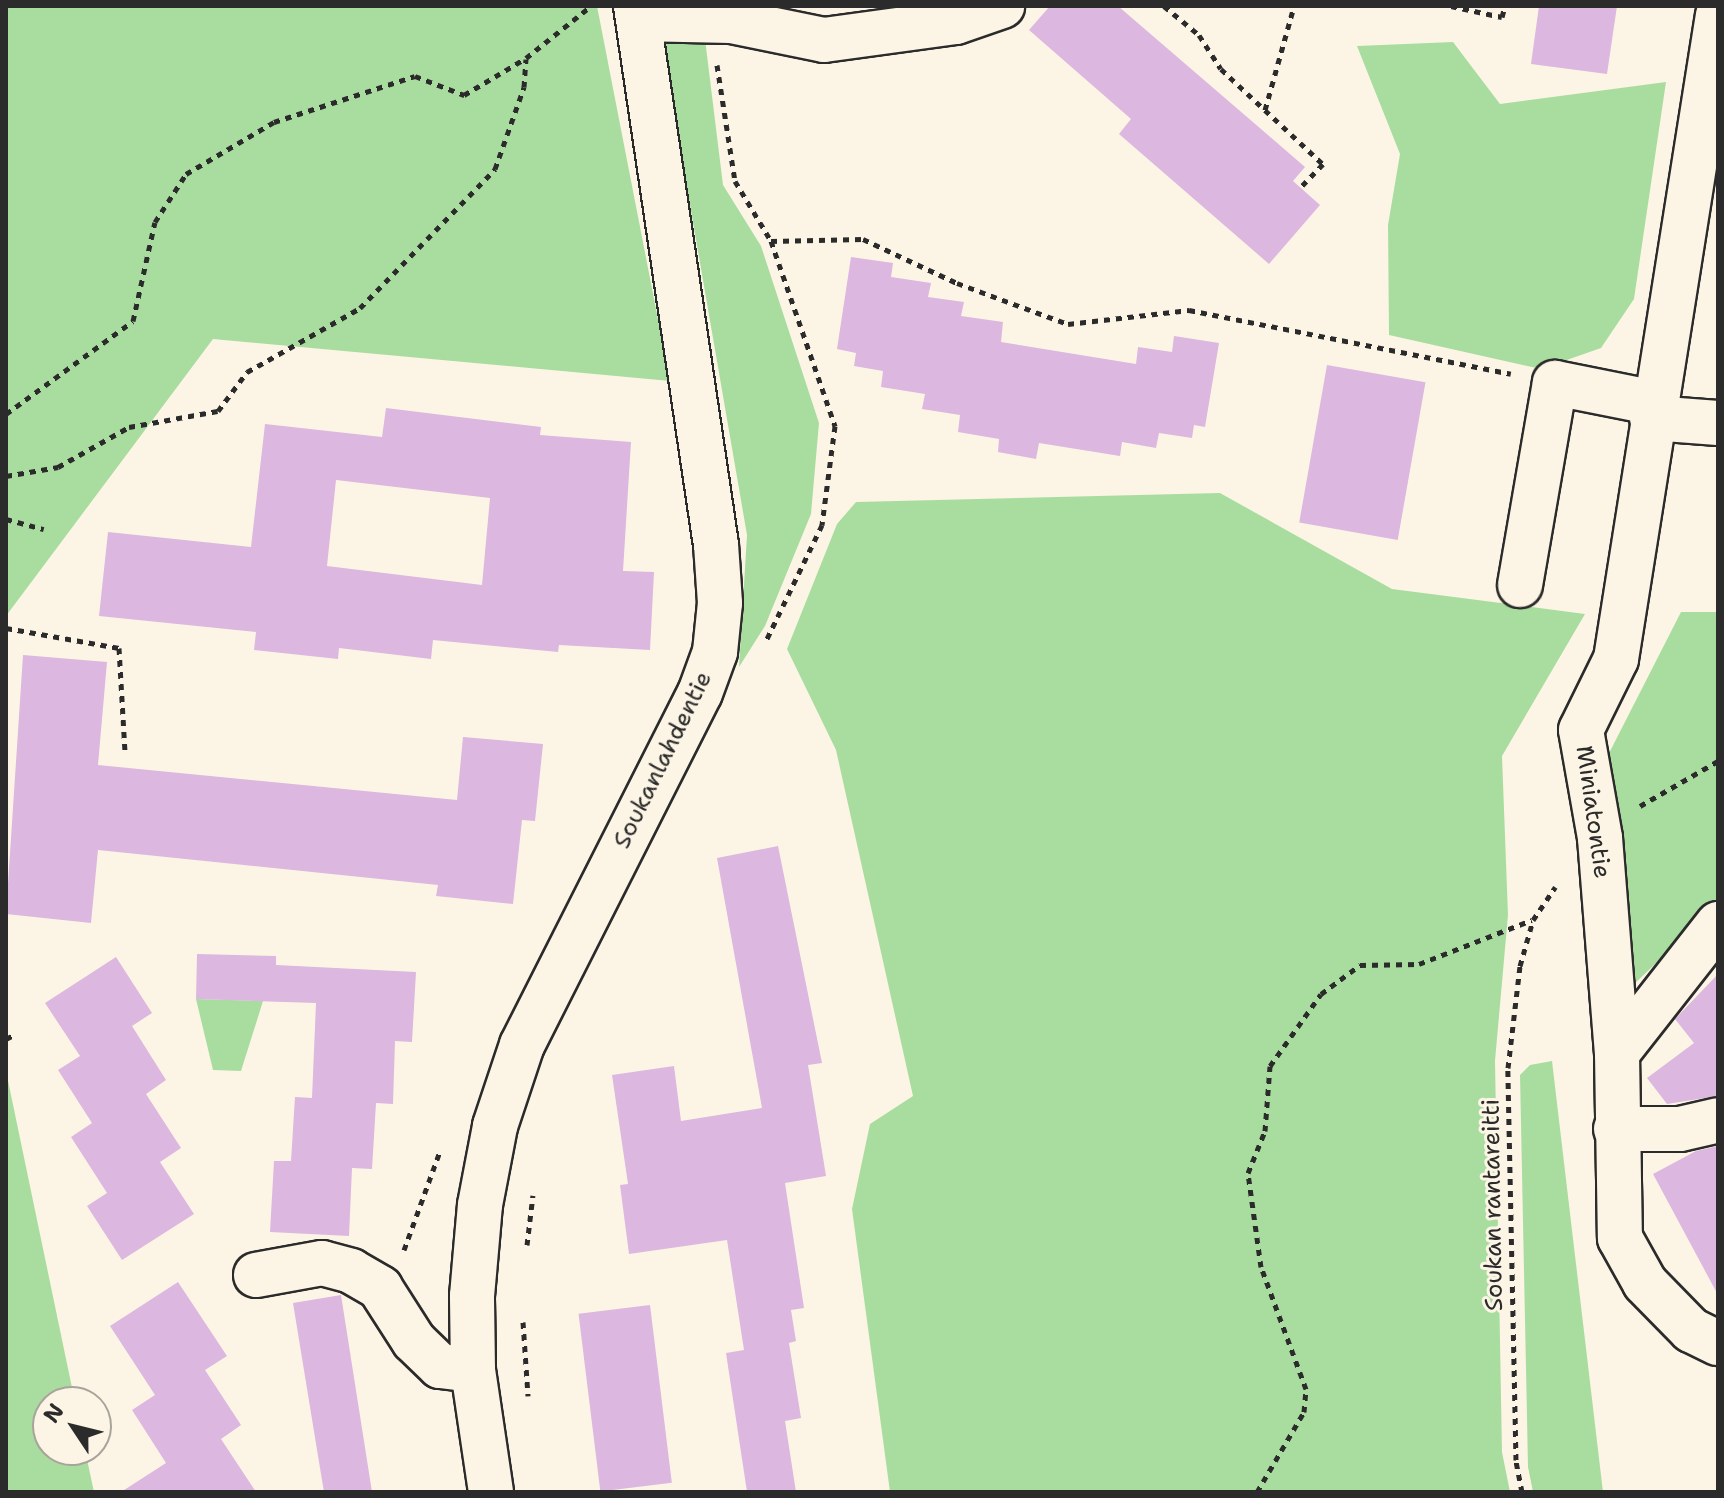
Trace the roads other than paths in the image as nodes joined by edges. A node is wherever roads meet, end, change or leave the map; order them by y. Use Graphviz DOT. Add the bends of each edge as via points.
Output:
graph roads {
  1 [pos="1002,6"];
  2 [pos="637,13"];
  3 [pos="1718,15"];
  4 [pos="1653,411"];
  5 [pos="1718,423"];
  6 [pos="1520,585"];
  7 [pos="1718,924"];
  8 [pos="1617,1053"];
  9 [pos="1718,1120"];
  10 [pos="1616,1129"];
  11 [pos="256,1275"];
  12 [pos="1718,1343"];
  13 [pos="473,1370"];
  14 [pos="491,1492"];
  1 -- 2 [label="street" via="956,22 824,40 731,21"];
  2 -- 13 [label="street, Soukanlahdentie" via="716,545 720,603 715,652 671,752 517,1059 495,1126 480,1205"];
  3 -- 4 [label="street, Miniatontie"];
  4 -- 5 [label="street"];
  4 -- 6 [label="street" via="1555,383"];
  4 -- 8 [label="street, Miniatontie" via="1616,659 1581,730 1600,838"];
  7 -- 8 [label="street"];
  8 -- 10 [label="street, Miniatontie"];
  9 -- 10 [label="street" via="1680,1129"];
  10 -- 12 [label="street, Miniatontie" via="1620,1238 1645,1283 1691,1330"];
  11 -- 13 [label="street" via="322,1263 351,1271 380,1288 414,1341 440,1366"];
  13 -- 14 [label="street, Soukanlahdentie"];
}
